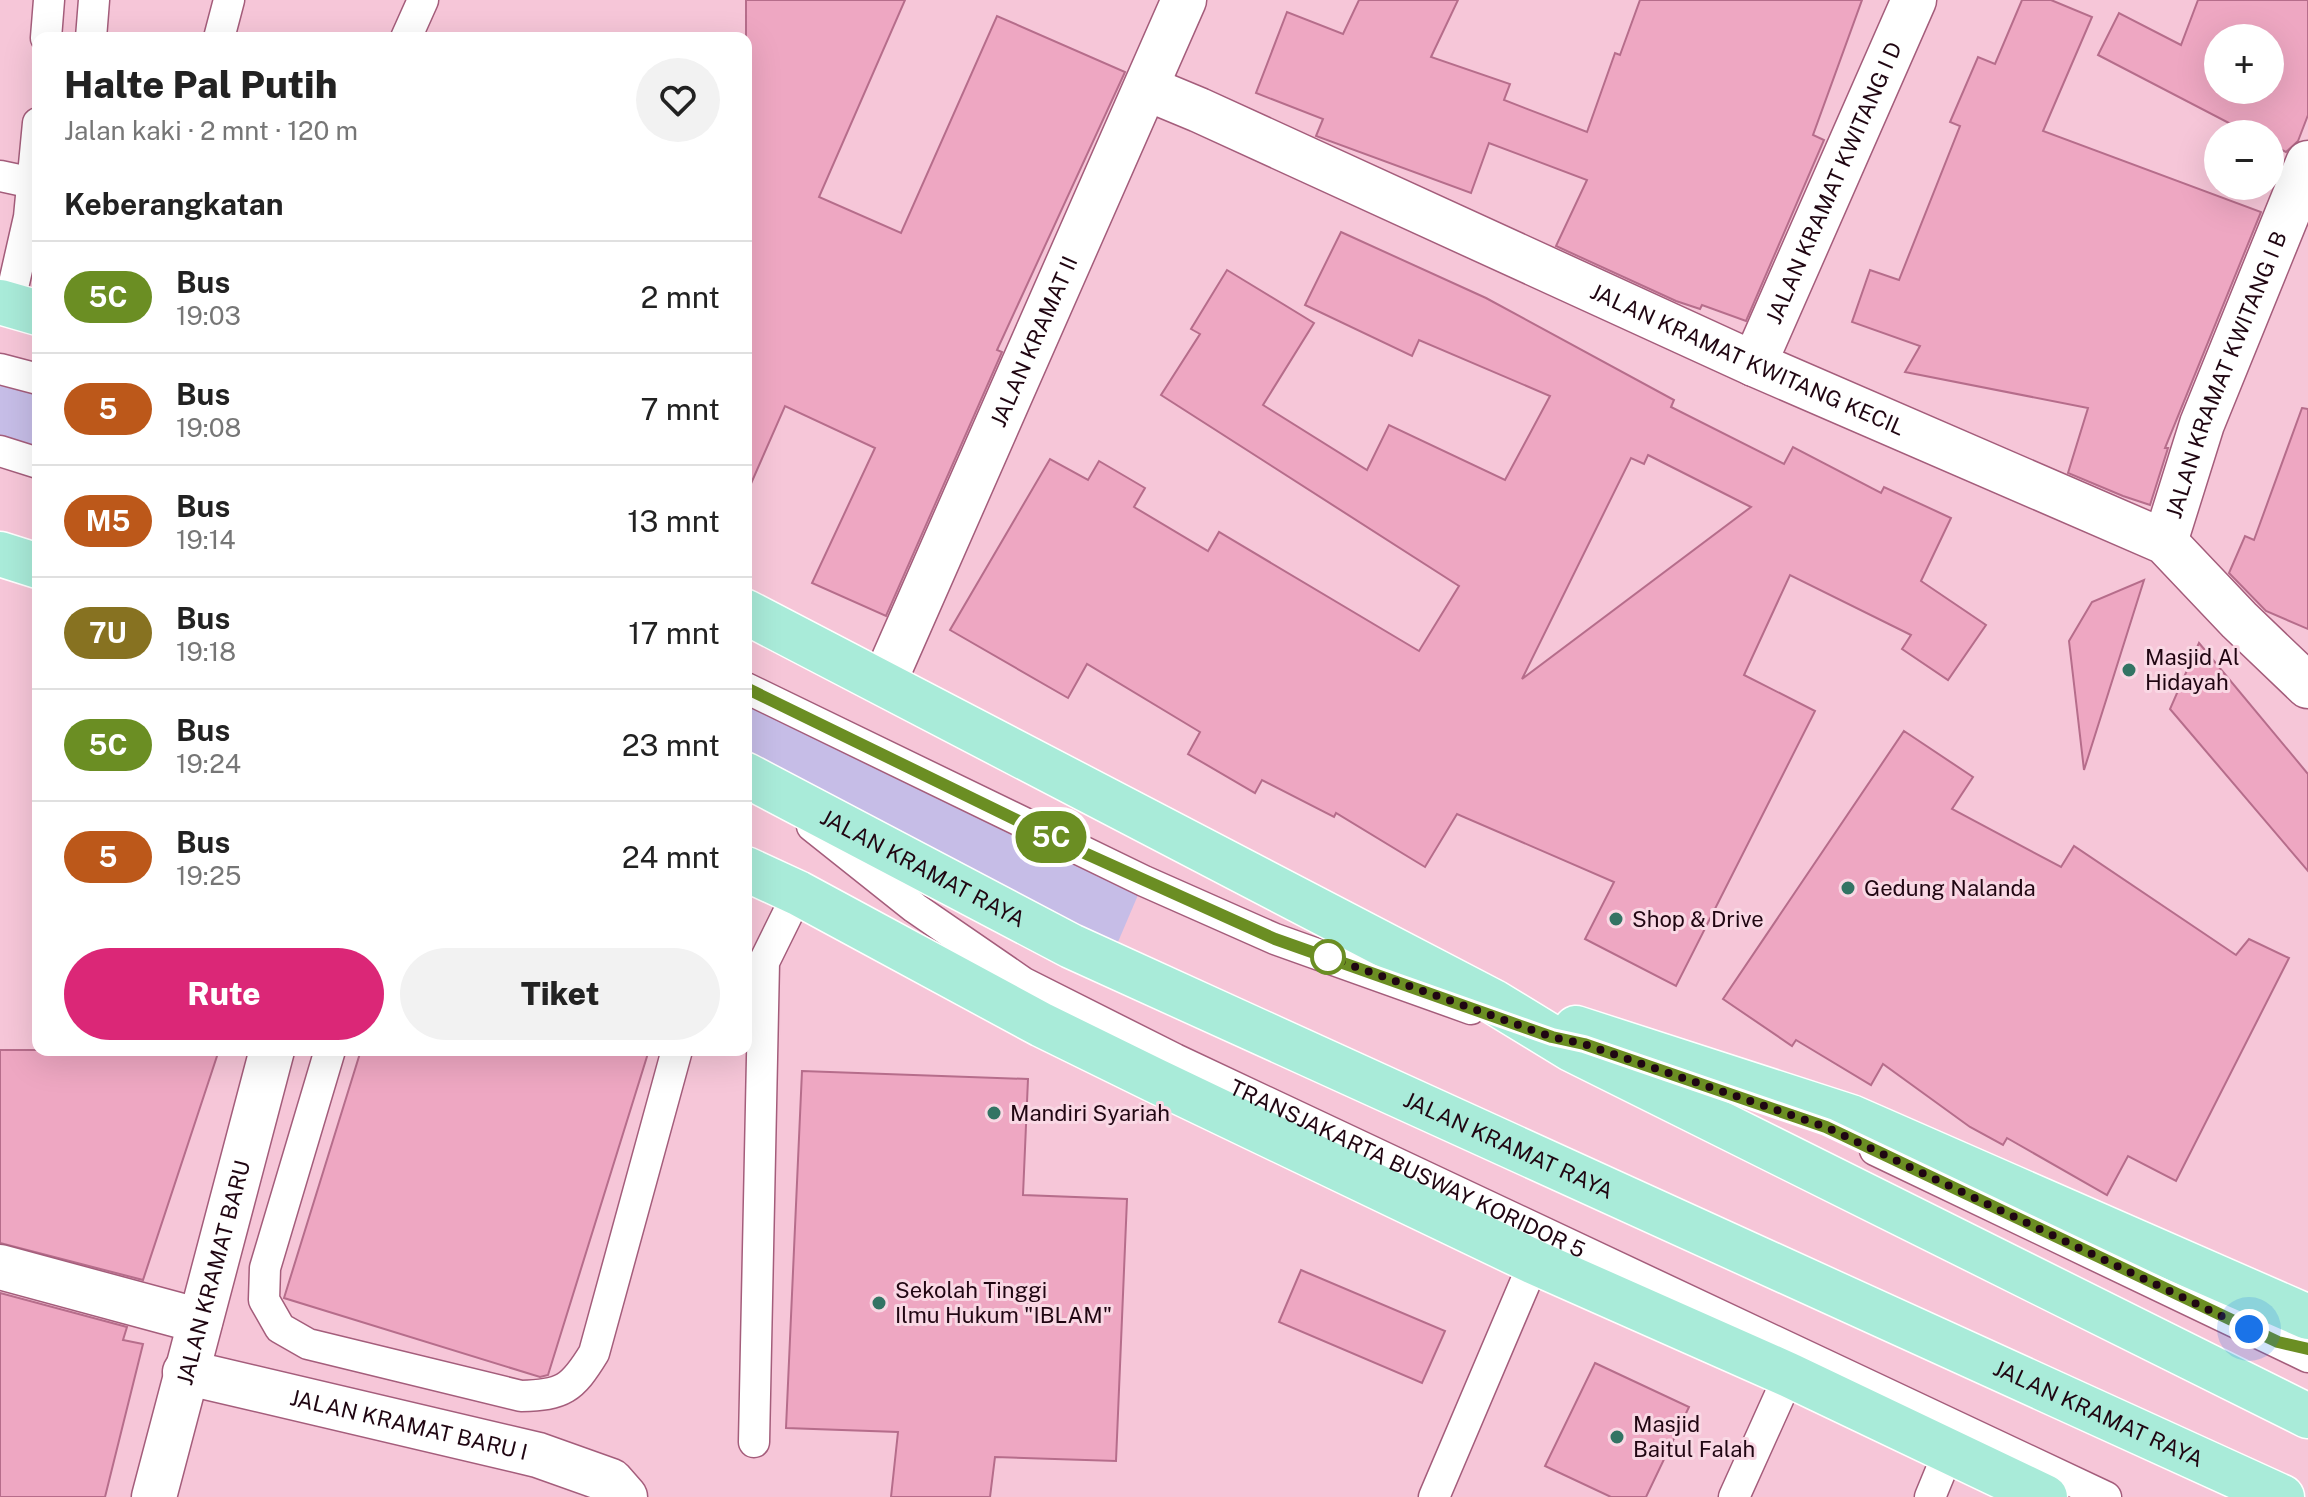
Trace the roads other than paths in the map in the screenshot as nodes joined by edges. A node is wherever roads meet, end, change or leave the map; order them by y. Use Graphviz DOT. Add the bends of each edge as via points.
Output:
graph roads {
  1 [pos="49,0"];
  2 [pos="94,0"];
  3 [pos="229,0"];
  4 [pos="423,0"];
  5 [pos="1184,0"];
  6 [pos="1914,0"];
  7 [pos="46,32"];
  8 [pos="91,32"];
  9 [pos="221,32"];
  10 [pos="409,32"];
  11 [pos="1146,88"];
  12 [pos="2308,163"];
  13 [pos="0,176"];
  14 [pos="32,183"];
  15 [pos="32,192"];
  16 [pos="16,307"];
  17 [pos="1754,364"];
  18 [pos="0,369"];
  19 [pos="32,377"];
  20 [pos="0,451"];
  21 [pos="32,461"];
  22 [pos="2165,542"];
  23 [pos="0,554"];
  24 [pos="32,564"];
  25 [pos="752,615"];
  26 [pos="884,682"];
  27 [pos="2308,686"];
  28 [pos="752,691"];
  29 [pos="752,778"];
  30 [pos="752,779"];
  31 [pos="752,872"];
  32 [pos="798,893"];
  33 [pos="1494,1002"];
  34 [pos="1561,1043"];
  35 [pos="270,1056"];
  36 [pos="328,1056"];
  37 [pos="675,1056"];
  38 [pos="1534,1262"];
  39 [pos="0,1267"];
  40 [pos="200,1321"];
  41 [pos="2293,1330"];
  42 [pos="2308,1349"];
  43 [pos="2308,1357"];
  44 [pos="185,1372"];
  45 [pos="1789,1375"];
  46 [pos="2308,1416"];
  47 [pos="754,1442"];
  48 [pos="1949,1451"];
  49 [pos="154,1497"];
  50 [pos="625,1497"];
  51 [pos="1434,1497"];
  52 [pos="1734,1497"];
  53 [pos="1930,1497"];
  54 [pos="2045,1497"];
  55 [pos="2106,1497"];
  56 [pos="2282,1497"];
  1 -- 7 [label="lane"];
  2 -- 8 [label="lane"];
  3 -- 9 [label="lane"];
  4 -- 10 [label="lane"];
  5 -- 11 [label="street, JALAN KRAMAT II"];
  6 -- 17 [label="street, JALAN KRAMAT KWITANG I D"];
  11 -- 17 [label="street, JALAN KRAMAT KWITANG KECIL"];
  11 -- 26 [label="street, JALAN KRAMAT II"];
  12 -- 22 [label="street, JALAN KRAMAT KWITANG I B" via="2202,424"];
  13 -- 14 [label="lane"];
  15 -- 16 [label="lane"];
  17 -- 22 [label="street, JALAN KRAMAT KWITANG KECIL"];
  18 -- 19 [label="lane"];
  20 -- 21 [label="lane"];
  22 -- 27 [label="street, JALAN KRAMAT KWITANG KECIL"];
  23 -- 24 [label="main road"];
  25 -- 26 [label="main road"];
  26 -- 33 [label="main road"];
  28 -- 34 [label="lane" via="1080,851 1275,939"];
  29 -- 56 [label="main road, JALAN KRAMAT RAYA" via="1071,946"];
  30 -- 55 [label="lane, TRANSJAKARTA BUSWAY KORIDOR 5" via="915,908 1024,983"];
  31 -- 32 [label="main road"];
  32 -- 38 [label="main road" via="1042,1025"];
  32 -- 47 [label="lane" via="764,962"];
  33 -- 34 [label="main road"];
  33 -- 41 [label="main road" via="1851,1117"];
  34 -- 41 [label="lane" via="1584,1044 1826,1127"];
  34 -- 46 [label="main road"];
  35 -- 40 [label="street, JALAN KRAMAT BARU"];
  36 -- 37 [label="lane" via="265,1268 264,1300 280,1328 308,1344 521,1396 552,1395 578,1379 594,1353"];
  38 -- 45 [label="main road"];
  38 -- 51 [label="lane"];
  39 -- 40 [label="street"];
  40 -- 44 [label="street, JALAN KRAMAT BARU"];
  41 -- 42 [label="lane"];
  41 -- 43 [label="lane"];
  44 -- 49 [label="street, JALAN KRAMAT BARU"];
  44 -- 50 [label="street, JALAN KRAMAT BARU I" via="538,1455 611,1481"];
  45 -- 48 [label="main road"];
  45 -- 52 [label="lane"];
  48 -- 53 [label="lane"];
  48 -- 54 [label="main road"];
}
